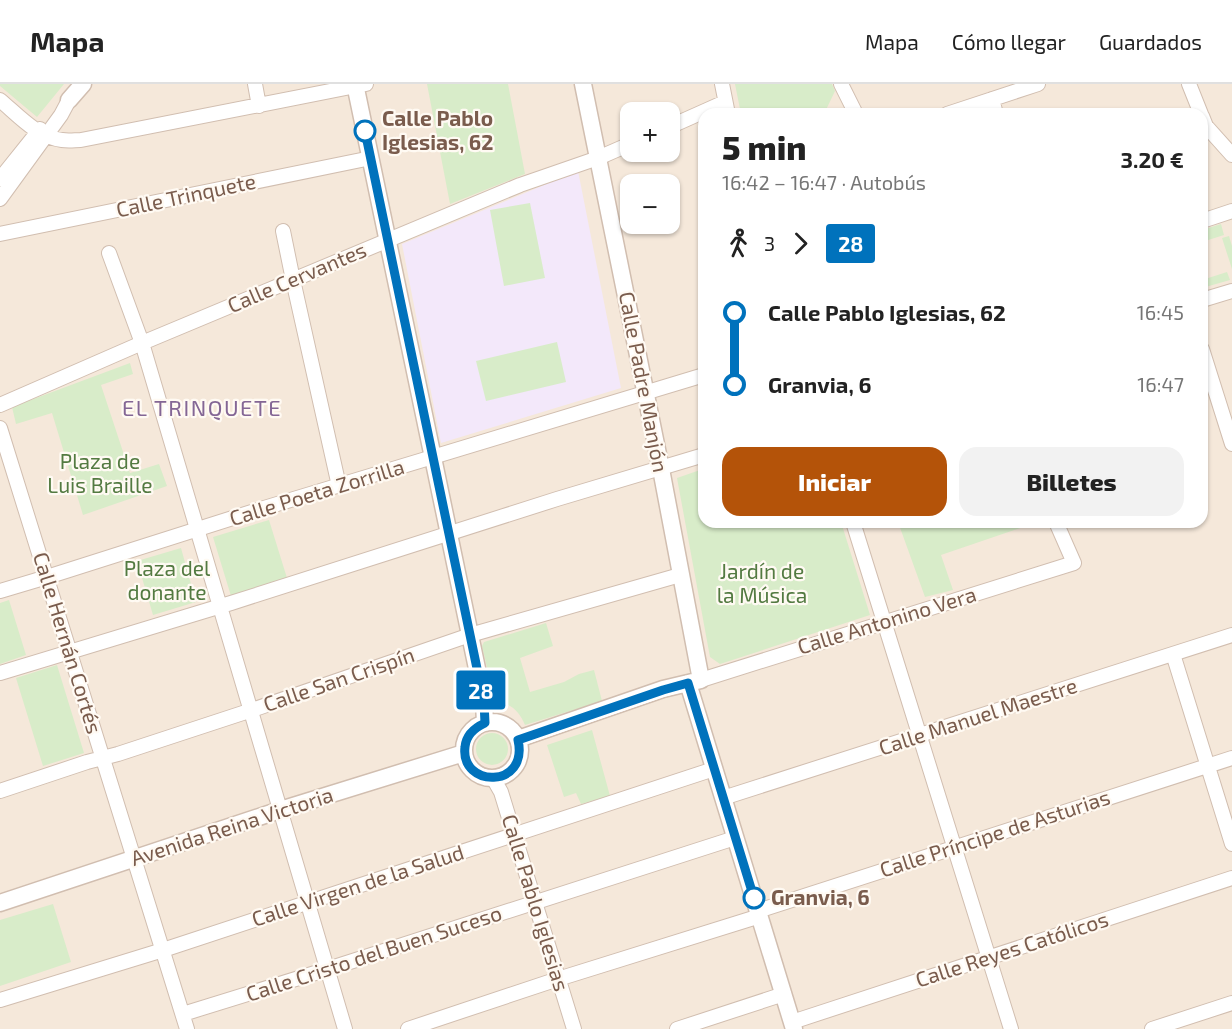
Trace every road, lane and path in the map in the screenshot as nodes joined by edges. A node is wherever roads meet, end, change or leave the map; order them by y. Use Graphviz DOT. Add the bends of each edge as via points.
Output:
graph roads {
  1 [pos="82,84"];
  2 [pos="255,84"];
  3 [pos="583,84"];
  4 [pos="722,84"];
  5 [pos="842,84"];
  6 [pos="1038,84"];
  7 [pos="1189,84"];
  8 [pos="359,85"];
  9 [pos="992,99"];
  10 [pos="0,100"];
  11 [pos="69,100"];
  12 [pos="259,106"];
  13 [pos="727,108"];
  14 [pos="853,108"];
  15 [pos="965,108"];
  16 [pos="994,108"];
  17 [pos="1197,108"];
  18 [pos="698,118"];
  19 [pos="680,123"];
  20 [pos="1208,128"];
  21 [pos="42,134"];
  22 [pos="620,148"];
  23 [pos="1232,155"];
  24 [pos="371,158"];
  25 [pos="598,158"];
  26 [pos="0,180"];
  27 [pos="0,199"];
  28 [pos="1232,211"];
  29 [pos="1208,219"];
  30 [pos="284,231"];
  31 [pos="0,234"];
  32 [pos="388,240"];
  33 [pos="109,253"];
  34 [pos="293,280"];
  35 [pos="1232,291"];
  36 [pos="1208,298"];
  37 [pos="142,343"];
  38 [pos="1208,368"];
  39 [pos="698,377"];
  40 [pos="645,393"];
  41 [pos="0,405"];
  42 [pos="0,428"];
  43 [pos="1232,444"];
  44 [pos="433,457"];
  45 [pos="698,457"];
  46 [pos="661,469"];
  47 [pos="339,486"];
  48 [pos="855,528"];
  49 [pos="1059,528"];
  50 [pos="198,530"];
  51 [pos="448,534"];
  52 [pos="680,575"];
  53 [pos="47,577"];
  54 [pos="0,591"];
  55 [pos="220,606"];
  56 [pos="884,622"];
  57 [pos="470,635"];
  58 [pos="1232,635"];
  59 [pos="70,651"];
  60 [pos="1173,654"];
  61 [pos="0,673"];
  62 [pos="694,682"];
  63 [pos="252,710"];
  64 [pos="485,723"];
  65 [pos="919,735"];
  66 [pos="518,740"];
  67 [pos="464,753"];
  68 [pos="103,757"];
  69 [pos="1232,758"];
  70 [pos="1208,766"];
  71 [pos="714,769"];
  72 [pos="493,778"];
  73 [pos="0,791"];
  74 [pos="723,798"];
  75 [pos="280,810"];
  76 [pos="514,835"];
  77 [pos="735,838"];
  78 [pos="1232,844"];
  79 [pos="954,848"];
  80 [pos="135,858"];
  81 [pos="1232,879"];
  82 [pos="536,902"];
  83 [pos="0,903"];
  84 [pos="308,903"];
  85 [pos="759,913"];
  86 [pos="163,950"];
  87 [pos="989,958"];
  88 [pos="328,969"];
  89 [pos="558,979"];
  90 [pos="784,994"];
  91 [pos="0,1000"];
  92 [pos="1232,1003"];
  93 [pos="183,1014"];
  94 [pos="793,1026"];
  95 [pos="188,1029"];
  96 [pos="345,1029"];
  97 [pos="408,1029"];
  98 [pos="574,1029"];
  99 [pos="677,1029"];
  100 [pos="1011,1029"];
  101 [pos="1152,1029"];
  1 -- 11 [label="street"];
  2 -- 12 [label="street"];
  3 -- 25 [label="street, Calle Padre Manjón"];
  4 -- 13 [label="street"];
  5 -- 14 [label="street"];
  6 -- 9 [label="street"];
  7 -- 17 [label="street"];
  8 -- 12 [label="street"];
  8 -- 24 [label="street"];
  9 -- 15 [label="street"];
  9 -- 16 [label="street"];
  10 -- 21 [label="street"];
  11 -- 21 [label="street"];
  12 -- 21 [label="street" via="81,140"];
  18 -- 19 [label="street"];
  20 -- 23 [label="street"];
  21 -- 26 [label="street"];
  21 -- 27 [label="street"];
  22 -- 25 [label="street, Calle Cervantes"];
  24 -- 31 [label="street, Calle Trinquete"];
  24 -- 32 [label="street"];
  25 -- 32 [label="street, Calle Cervantes" via="520,185"];
  25 -- 40 [label="street, Calle Padre Manjón"];
  28 -- 29 [label="street"];
  30 -- 34 [label="street"];
  32 -- 34 [label="street, Calle Cervantes"];
  32 -- 44 [label="street"];
  33 -- 37 [label="street"];
  34 -- 37 [label="street, Calle Cervantes"];
  34 -- 47 [label="street"];
  35 -- 36 [label="street"];
  37 -- 41 [label="street, Calle Cervantes"];
  37 -- 50 [label="street"];
  38 -- 43 [label="street"];
  39 -- 40 [label="street, Calle Poeta Zorrilla"];
  40 -- 44 [label="street, Calle Poeta Zorrilla"];
  40 -- 46 [label="street, Calle Padre Manjón"];
  42 -- 53 [label="street, Calle Hernán Cortés"];
  44 -- 47 [label="street, Calle Poeta Zorrilla"];
  44 -- 51 [label="street"];
  45 -- 46 [label="street"];
  46 -- 51 [label="street"];
  46 -- 52 [label="street, Calle Padre Manjón"];
  47 -- 50 [label="street, Calle Poeta Zorrilla"];
  48 -- 56 [label="street"];
  49 -- 56 [label="street, Calle Antonino Vera" via="1074,562"];
  50 -- 53 [label="street, Calle Poeta Zorrilla"];
  50 -- 55 [label="street"];
  51 -- 55 [label="street"];
  51 -- 57 [label="street"];
  52 -- 57 [label="street, Calle San Crispín"];
  52 -- 62 [label="street, Calle Padre Manjón"];
  53 -- 54 [label="street, Calle Poeta Zorrilla"];
  53 -- 59 [label="street, Calle Hernán Cortés"];
  55 -- 59 [label="street"];
  55 -- 63 [label="street"];
  56 -- 62 [label="street, Calle Antonino Vera"];
  56 -- 65 [label="street"];
  57 -- 63 [label="street, Calle San Crispín"];
  57 -- 64 [label="street"];
  58 -- 60 [label="street, Calle Manuel Maestre"];
  59 -- 61 [label="street"];
  59 -- 68 [label="street, Calle Hernán Cortés"];
  60 -- 65 [label="street, Calle Manuel Maestre"];
  60 -- 70 [label="street"];
  62 -- 66 [label="street"];
  62 -- 71 [label="street, Calle Padre Manjón"];
  63 -- 68 [label="street, Calle San Crispín"];
  63 -- 75 [label="street"];
  64 -- 66 [label="street" via="503,724"];
  64 -- 67 [label="street" via="467,737"];
  65 -- 74 [label="street, Calle Manuel Maestre"];
  65 -- 79 [label="street"];
  66 -- 72 [label="street" via="516,765 510,772"];
  67 -- 72 [label="street" via="477,774"];
  67 -- 75 [label="street, Avenida Reina Victoria"];
  68 -- 73 [label="street, Calle San Crispín"];
  68 -- 80 [label="street, Calle Hernán Cortés"];
  69 -- 70 [label="street, Calle Príncipe de Asturias"];
  70 -- 78 [label="street"];
  70 -- 79 [label="street, Calle Príncipe de Asturias"];
  71 -- 74 [label="street, Calle Padre Manjón"];
  71 -- 76 [label="street, Calle Virgen de la Salud"];
  72 -- 76 [label="street, Calle Pablo Iglesias"];
  74 -- 77 [label="street, Calle Padre Manjón"];
  75 -- 80 [label="street, Avenida Reina Victoria"];
  75 -- 84 [label="street"];
  76 -- 82 [label="street, Calle Pablo Iglesias"];
  76 -- 84 [label="street, Calle Virgen de la Salud"];
  77 -- 82 [label="street, Calle Cristo del Buen Suceso"];
  77 -- 85 [label="street, Calle Padre Manjón"];
  79 -- 85 [label="street, Calle Príncipe de Asturias"];
  79 -- 87 [label="street"];
  80 -- 83 [label="street, Avenida Reina Victoria"];
  80 -- 86 [label="street, Calle Hernán Cortés"];
  81 -- 87 [label="street, Calle Reyes Católicos"];
  82 -- 88 [label="street, Calle Cristo del Buen Suceso"];
  82 -- 89 [label="street, Calle Pablo Iglesias"];
  84 -- 86 [label="street, Calle Virgen de la Salud"];
  84 -- 88 [label="street"];
  85 -- 89 [label="street, Calle Príncipe de Asturias"];
  85 -- 90 [label="street, Calle Padre Manjón"];
  86 -- 91 [label="street, Calle Virgen de la Salud"];
  86 -- 93 [label="street, Calle Hernán Cortés"];
  87 -- 94 [label="street, Calle Reyes Católicos"];
  87 -- 100 [label="street"];
  88 -- 93 [label="street, Calle Cristo del Buen Suceso"];
  88 -- 96 [label="street"];
  89 -- 97 [label="street, Calle Príncipe de Asturias"];
  89 -- 98 [label="street, Calle Pablo Iglesias"];
  90 -- 94 [label="street, Calle Padre Manjón"];
  90 -- 99 [label="street"];
  92 -- 101 [label="street"];
  93 -- 95 [label="street, Calle Hernán Cortés"];
}
